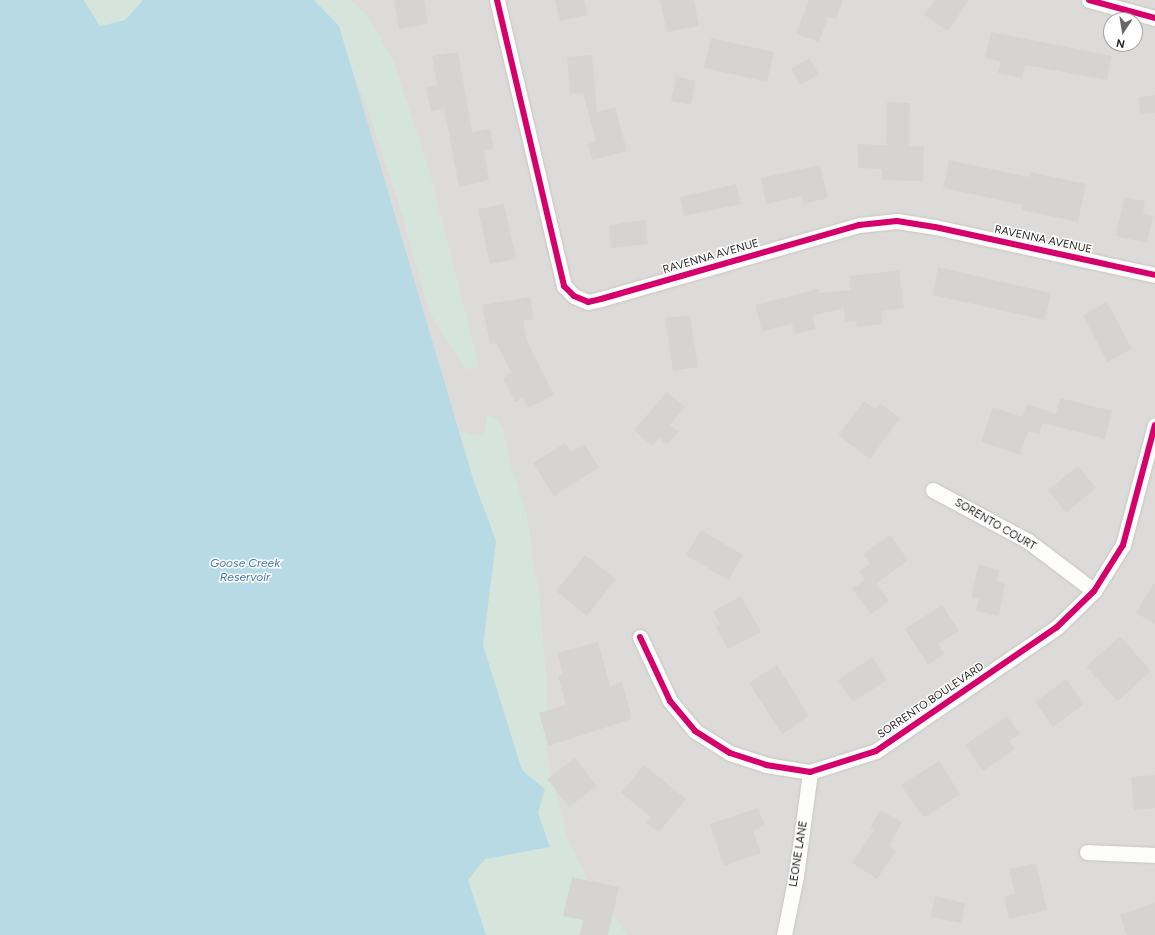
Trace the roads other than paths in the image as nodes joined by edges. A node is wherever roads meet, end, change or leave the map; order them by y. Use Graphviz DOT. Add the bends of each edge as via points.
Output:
graph roads {
  1 [pos="497,0"];
  2 [pos="1089,0"];
  3 [pos="1155,18"];
  4 [pos="1155,276"];
  5 [pos="1155,425"];
  6 [pos="933,490"];
  7 [pos="1094,591"];
  8 [pos="640,637"];
  9 [pos="810,772"];
  10 [pos="1087,852"];
  11 [pos="1155,855"];
  12 [pos="784,935"];
  1 -- 4 [label="street, RAVENNA AVENUE" via="564,286 574,296 588,302 859,224 897,221"];
  2 -- 3 [label="street"];
  5 -- 7 [label="street, SORRENTO BOULEVARD" via="1123,545"];
  6 -- 7 [label="street, SORENTO COURT" via="1028,541"];
  7 -- 9 [label="street, SORRENTO BOULEVARD" via="1057,627 876,751"];
  8 -- 9 [label="street, SORRENTO BOULEVARD" via="670,701 695,731 730,753 766,765"];
  9 -- 12 [label="street, LEONE LANE" via="796,876"];
  10 -- 11 [label="street"];
}
